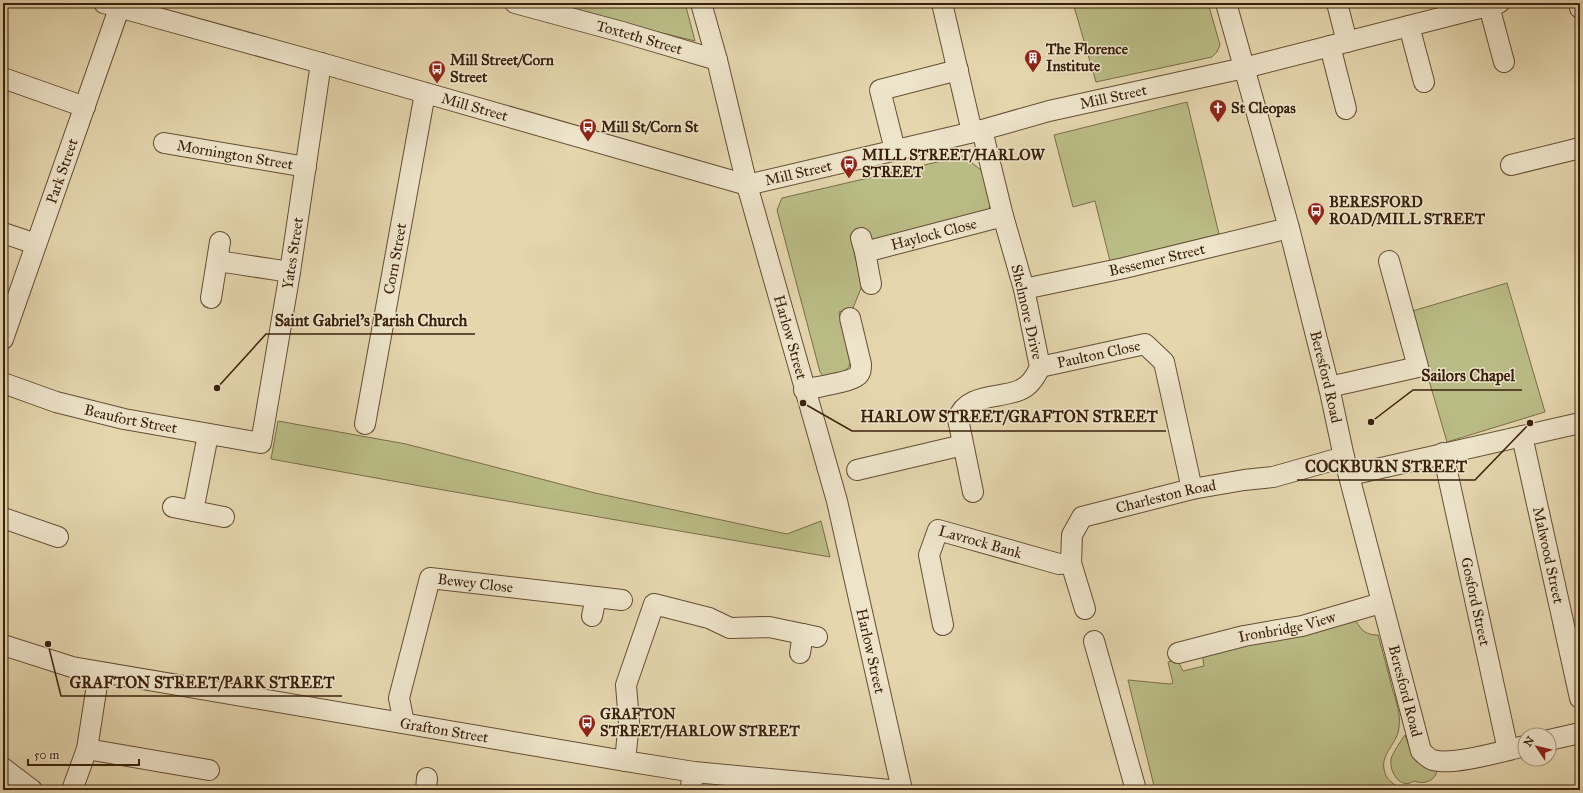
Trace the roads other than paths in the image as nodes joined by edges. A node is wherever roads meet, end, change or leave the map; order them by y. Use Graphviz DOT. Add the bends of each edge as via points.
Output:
graph roads {
  1 [pos="515,3"];
  2 [pos="701,3"];
  3 [pos="942,3"];
  4 [pos="1226,3"];
  5 [pos="1337,3"];
  6 [pos="1579,3"];
  7 [pos="1494,4"];
  8 [pos="115,5"];
  9 [pos="1580,8"];
  10 [pos="1445,10"];
  11 [pos="1410,26"];
  12 [pos="1338,44"];
  13 [pos="717,60"];
  14 [pos="1504,62"];
  15 [pos="321,63"];
  16 [pos="1244,68"];
  17 [pos="958,70"];
  18 [pos="3,78"];
  19 [pos="1424,82"];
  20 [pos="425,93"];
  21 [pos="85,107"];
  22 [pos="1346,109"];
  23 [pos="977,131"];
  24 [pos="164,144"];
  25 [pos="1580,148"];
  26 [pos="895,150"];
  27 [pos="1511,165"];
  28 [pos="306,167"];
  29 [pos="747,185"];
  30 [pos="1003,216"];
  31 [pos="1289,228"];
  32 [pos="3,233"];
  33 [pos="220,242"];
  34 [pos="36,244"];
  35 [pos="218,261"];
  36 [pos="1389,261"];
  37 [pos="290,272"];
  38 [pos="871,284"];
  39 [pos="1024,289"];
  40 [pos="210,298"];
  41 [pos="850,318"];
  42 [pos="3,339"];
  43 [pos="1040,366"];
  44 [pos="3,383"];
  45 [pos="1329,387"];
  46 [pos="804,390"];
  47 [pos="1580,423"];
  48 [pos="364,424"];
  49 [pos="208,435"];
  50 [pos="1522,436"];
  51 [pos="261,444"];
  52 [pos="963,445"];
  53 [pos="1443,453"];
  54 [pos="1347,466"];
  55 [pos="857,470"];
  56 [pos="1192,488"];
  57 [pos="973,492"];
  58 [pos="173,507"];
  59 [pos="193,511"];
  60 [pos="224,517"];
  61 [pos="3,518"];
  62 [pos="58,537"];
  63 [pos="1071,563"];
  64 [pos="622,600"];
  65 [pos="1381,603"];
  66 [pos="1085,609"];
  67 [pos="943,625"];
  68 [pos="1094,641"];
  69 [pos="3,645"];
  70 [pos="800,653"];
  71 [pos="1188,656"];
  72 [pos="99,672"];
  73 [pos="1580,698"];
  74 [pos="404,723"];
  75 [pos="1580,733"];
  76 [pos="1557,738"];
  77 [pos="1516,748"];
  78 [pos="87,749"];
  79 [pos="625,761"];
  80 [pos="3,768"];
  81 [pos="209,770"];
  82 [pos="692,781"];
  83 [pos="32,790"];
  84 [pos="72,790"];
  85 [pos="890,790"];
  86 [pos="902,790"];
  87 [pos="1136,790"];
  1 -- 13 [label="street, Toxteth Street"];
  2 -- 13 [label="street, Harlow Street"];
  3 -- 17 [label="street, Shelmore Drive"];
  4 -- 16 [label="street, Beresford Road"];
  5 -- 12 [label="street"];
  6 -- 9 [label="street"];
  7 -- 10 [label="street, Mill Street"];
  7 -- 14 [label="street"];
  8 -- 15 [label="street, Mill Street"];
  8 -- 21 [label="street, Park Street"];
  10 -- 11 [label="street, Mill Street"];
  11 -- 12 [label="street, Mill Street"];
  11 -- 19 [label="street"];
  12 -- 16 [label="street, Mill Street"];
  12 -- 22 [label="street"];
  13 -- 29 [label="street, Harlow Street"];
  15 -- 20 [label="street, Mill Street"];
  15 -- 28 [label="street, Yates Street"];
  16 -- 23 [label="street, Mill Street"];
  16 -- 31 [label="street, Beresford Road"];
  17 -- 23 [label="street, Shelmore Drive"];
  17 -- 26 [label="street" via="880,90"];
  18 -- 21 [label="street"];
  20 -- 29 [label="street, Mill Street"];
  20 -- 48 [label="street, Corn Street"];
  21 -- 34 [label="street, Park Street"];
  23 -- 26 [label="street, Mill Street"];
  23 -- 30 [label="street, Shelmore Drive"];
  24 -- 28 [label="street, Mornington Street"];
  25 -- 27 [label="street"];
  26 -- 29 [label="street, Mill Street"];
  28 -- 37 [label="street, Yates Street"];
  29 -- 46 [label="street, Harlow Street"];
  30 -- 38 [label="street, Haylock Close" via="863,245"];
  30 -- 39 [label="street, Shelmore Drive"];
  31 -- 39 [label="street, Bessemer Street"];
  31 -- 45 [label="street, Beresford Road"];
  32 -- 34 [label="street"];
  33 -- 35 [label="street"];
  34 -- 42 [label="street, Park Street"];
  35 -- 37 [label="street"];
  35 -- 40 [label="street"];
  36 -- 45 [label="street" via="1418,367"];
  37 -- 51 [label="street, Yates Street"];
  39 -- 43 [label="street, Shelmore Drive"];
  41 -- 46 [label="street" via="861,364 859,375"];
  43 -- 52 [label="street, Shelmore Drive" via="1033,380 1021,390 969,403 964,407 958,419"];
  43 -- 56 [label="street, Paulton Close" via="1145,344 1164,362"];
  44 -- 49 [label="street, Beaufort Street" via="63,404"];
  45 -- 54 [label="street, Beresford Road"];
  46 -- 86 [label="street, Harlow Street" via="837,501"];
  47 -- 50 [label="street, Charleston Road"];
  49 -- 51 [label="street, Beaufort Street"];
  49 -- 59 [label="street"];
  50 -- 53 [label="street, Charleston Road"];
  50 -- 73 [label="street, Malwood Street"];
  52 -- 55 [label="street"];
  52 -- 57 [label="street, Shelmore Drive"];
  53 -- 54 [label="street, Charleston Road"];
  53 -- 77 [label="street, Gosford Street"];
  54 -- 56 [label="street, Charleston Road"];
  54 -- 65 [label="street, Beresford Road"];
  56 -- 63 [label="street, Charleston Road" via="1082,517 1072,535"];
  58 -- 59 [label="street"];
  59 -- 60 [label="street"];
  61 -- 62 [label="street"];
  63 -- 66 [label="street, Charleston Road"];
  63 -- 67 [label="street, Lavrock Bank" via="1059,564 938,530 929,555"];
  64 -- 74 [label="street, Bewey Close" via="594,606 430,578 399,698"];
  65 -- 71 [label="street, Ironbridge View" via="1302,626 1244,636"];
  65 -- 77 [label="street, Beresford Road" via="1420,751 1432,760 1445,762"];
  68 -- 87 [label="street"];
  69 -- 72 [label="street, Grafton Street" via="72,667"];
  70 -- 79 [label="street" via="810,636 769,626 730,628 708,618 654,604 626,685 629,722"];
  72 -- 74 [label="street, Grafton Street"];
  72 -- 78 [label="street"];
  74 -- 79 [label="street, Grafton Street"];
  75 -- 76 [label="street"];
  78 -- 81 [label="street"];
  78 -- 84 [label="street"];
  79 -- 82 [label="street, Grafton Street"];
  80 -- 83 [label="street"];
  82 -- 85 [label="street, Grafton Street"];
}
